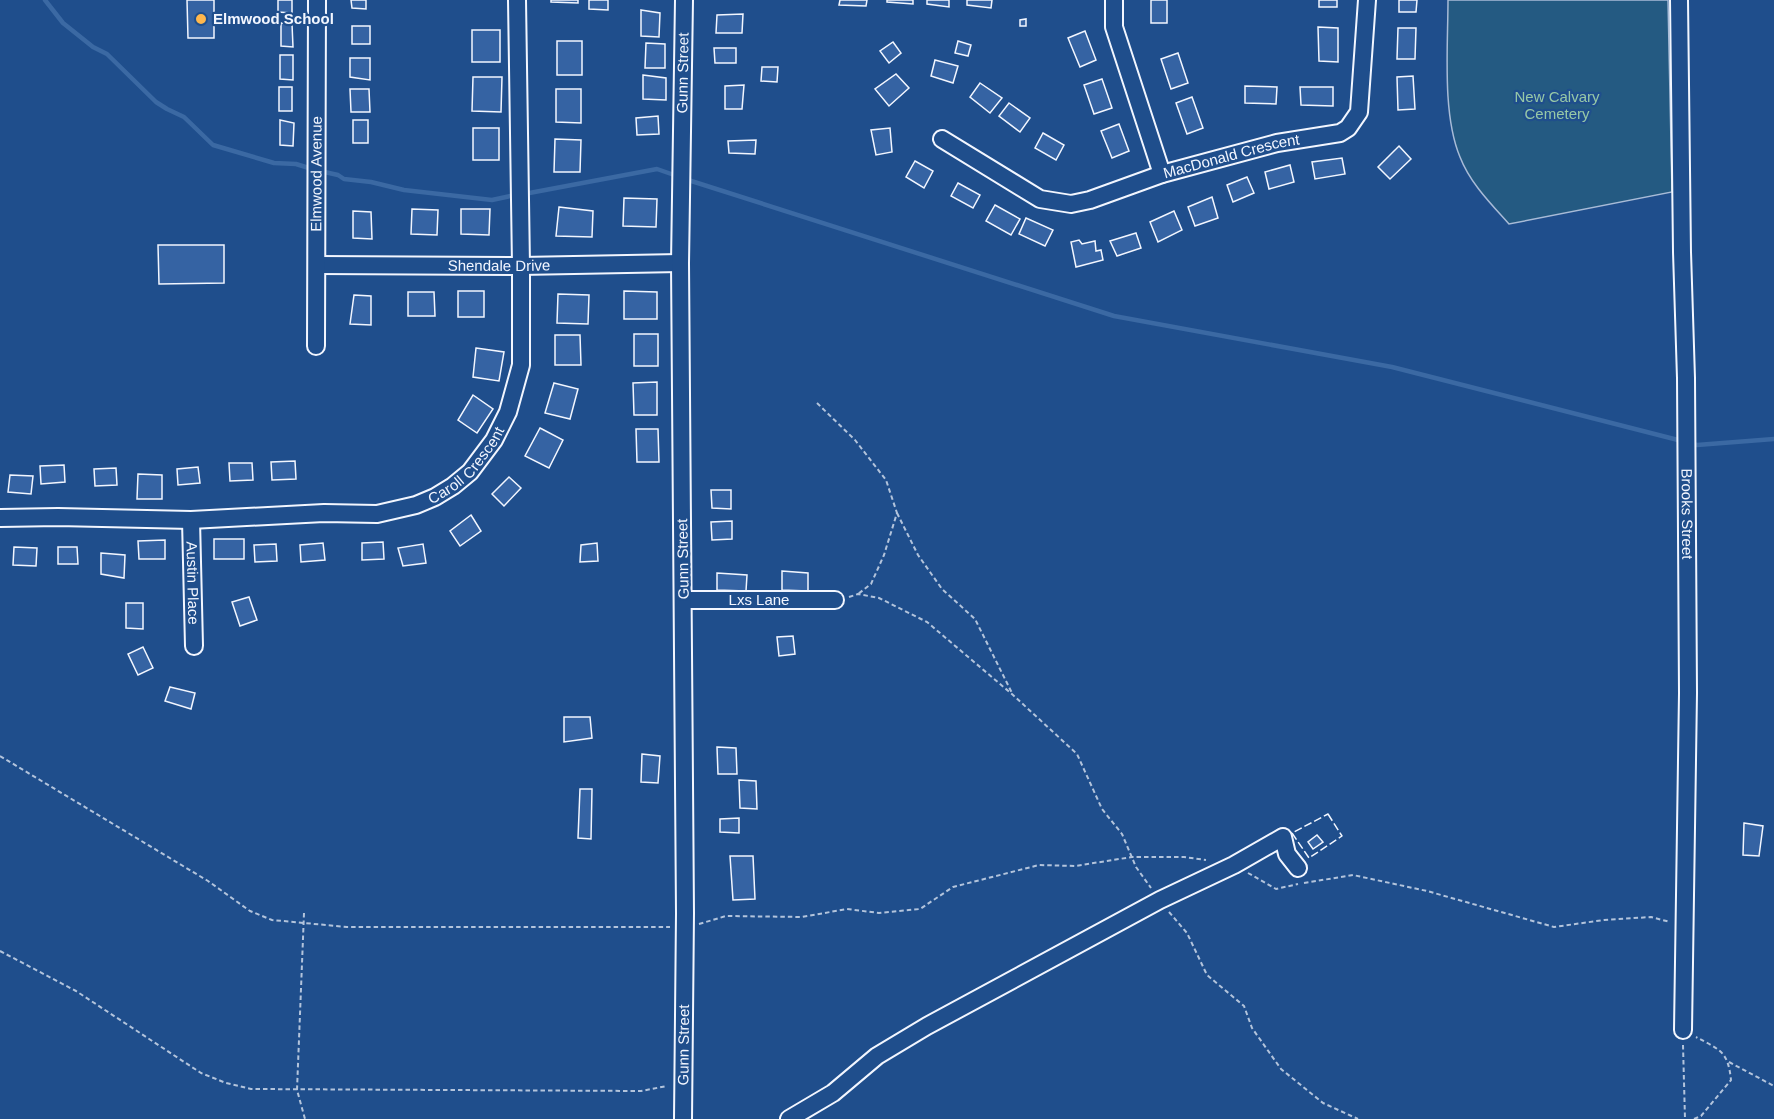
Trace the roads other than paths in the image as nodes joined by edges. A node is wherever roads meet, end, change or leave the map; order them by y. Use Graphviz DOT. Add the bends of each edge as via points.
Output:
graph roads {
  1 [pos="317,0"];
  2 [pos="517,0"];
  3 [pos="684,0"];
  4 [pos="1114,0"];
  5 [pos="1367,0"];
  6 [pos="1679,0"];
  7 [pos="942,139"];
  8 [pos="1162,174"];
  9 [pos="680,263"];
  10 [pos="317,266"];
  11 [pos="521,266"];
  12 [pos="316,346"];
  13 [pos="0,518"];
  14 [pos="191,520"];
  15 [pos="684,600"];
  16 [pos="836,600"];
  17 [pos="194,646"];
  18 [pos="1298,868"];
  19 [pos="1683,1030"];
  20 [pos="682,1119"];
  21 [pos="789,1119"];
  1 -- 10 [label="street, Elmwood Avenue"];
  2 -- 11 [label="street, Caroll Crescent"];
  3 -- 9 [label="street, Gunn Street"];
  4 -- 8 [label="street, MacDonald Crescent" via="1114,27"];
  5 -- 8 [label="street, MacDonald Crescent" via="1359,112 1348,128"];
  6 -- 19 [label="street, Brooks Street" via="1688,666"];
  7 -- 8 [label="street" via="1040,199 1057,203 1090,200"];
  9 -- 11 [label="street, Shendale Drive"];
  9 -- 15 [label="street, Gunn Street"];
  10 -- 11 [label="street, Shendale Drive"];
  10 -- 12 [label="street, Elmwood Avenue"];
  11 -- 14 [label="street, Caroll Crescent" via="522,350 513,396 494,440 470,472 453,486 416,505 376,514"];
  13 -- 14 [label="street, Caroll Crescent"];
  14 -- 17 [label="street, Austin Place"];
  15 -- 16 [label="street, Lxs Lane"];
  15 -- 20 [label="street, Gunn Street"];
  18 -- 21 [label="street" via="1287,854 1283,837 927,1026 877,1056 833,1093"];
}
